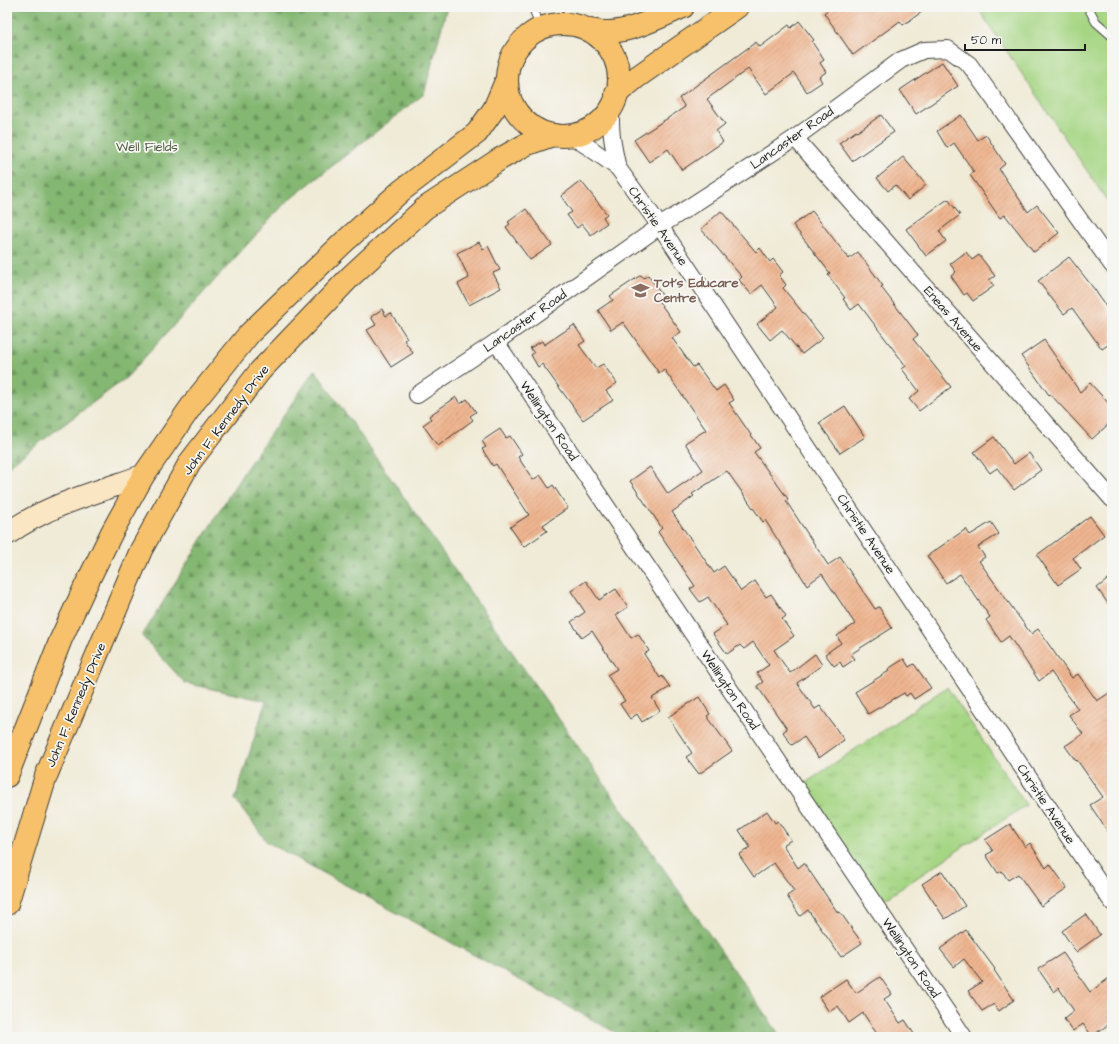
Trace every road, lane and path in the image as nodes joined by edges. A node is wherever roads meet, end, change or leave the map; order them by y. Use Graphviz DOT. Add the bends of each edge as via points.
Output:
graph roads {
  1 [pos="533,7"];
  2 [pos="683,7"];
  3 [pos="737,7"];
  4 [pos="1088,7"];
  5 [pos="540,28"];
  6 [pos="590,30"];
  7 [pos="1112,36"];
  8 [pos="506,81"];
  9 [pos="614,100"];
  10 [pos="556,135"];
  11 [pos="795,138"];
  12 [pos="618,168"];
  13 [pos="660,226"];
  14 [pos="1112,265"];
  15 [pos="496,342"];
  16 [pos="417,395"];
  17 [pos="143,476"];
  18 [pos="1112,500"];
  19 [pos="7,534"];
  20 [pos="7,776"];
  21 [pos="1112,902"];
  22 [pos="7,904"];
  23 [pos="964,1037"];
  1 -- 5 [label="lane"];
  2 -- 6 [label="highway" via="619,31"];
  3 -- 9 [label="highway, John F. Kennedy Drive" via="643,73"];
  4 -- 7 [label="lane" via="1096,22"];
  5 -- 6 [label="highway" via="567,24"];
  5 -- 8 [label="highway" via="531,33 517,48 509,64"];
  6 -- 9 [label="highway" via="604,42 614,57 618,74"];
  8 -- 10 [label="highway" via="509,98 518,114 535,128"];
  8 -- 17 [label="highway" via="494,109 477,133 401,191 249,334 195,401"];
  9 -- 10 [label="highway, John F. Kennedy Drive" via="601,120 593,127 578,133"];
  9 -- 12 [label="street, Christie Avenue" via="610,119"];
  10 -- 12 [label="street, Christie Avenue" via="576,139"];
  10 -- 22 [label="highway, John F. Kennedy Drive" via="525,145 425,208 351,276 260,371 190,462 141,550 49,769"];
  11 -- 13 [label="street, Lancaster Road"];
  11 -- 14 [label="street, Lancaster Road" via="901,60 924,50 948,49 969,64"];
  11 -- 18 [label="street, Eneas Avenue"];
  12 -- 13 [label="street, Christie Avenue"];
  13 -- 15 [label="street, Lancaster Road"];
  13 -- 21 [label="street, Christie Avenue"];
  15 -- 16 [label="street, Lancaster Road"];
  15 -- 23 [label="street, Wellington Road"];
  17 -- 19 [label="street" via="45,511"];
  17 -- 20 [label="highway" via="84,587"];
}
